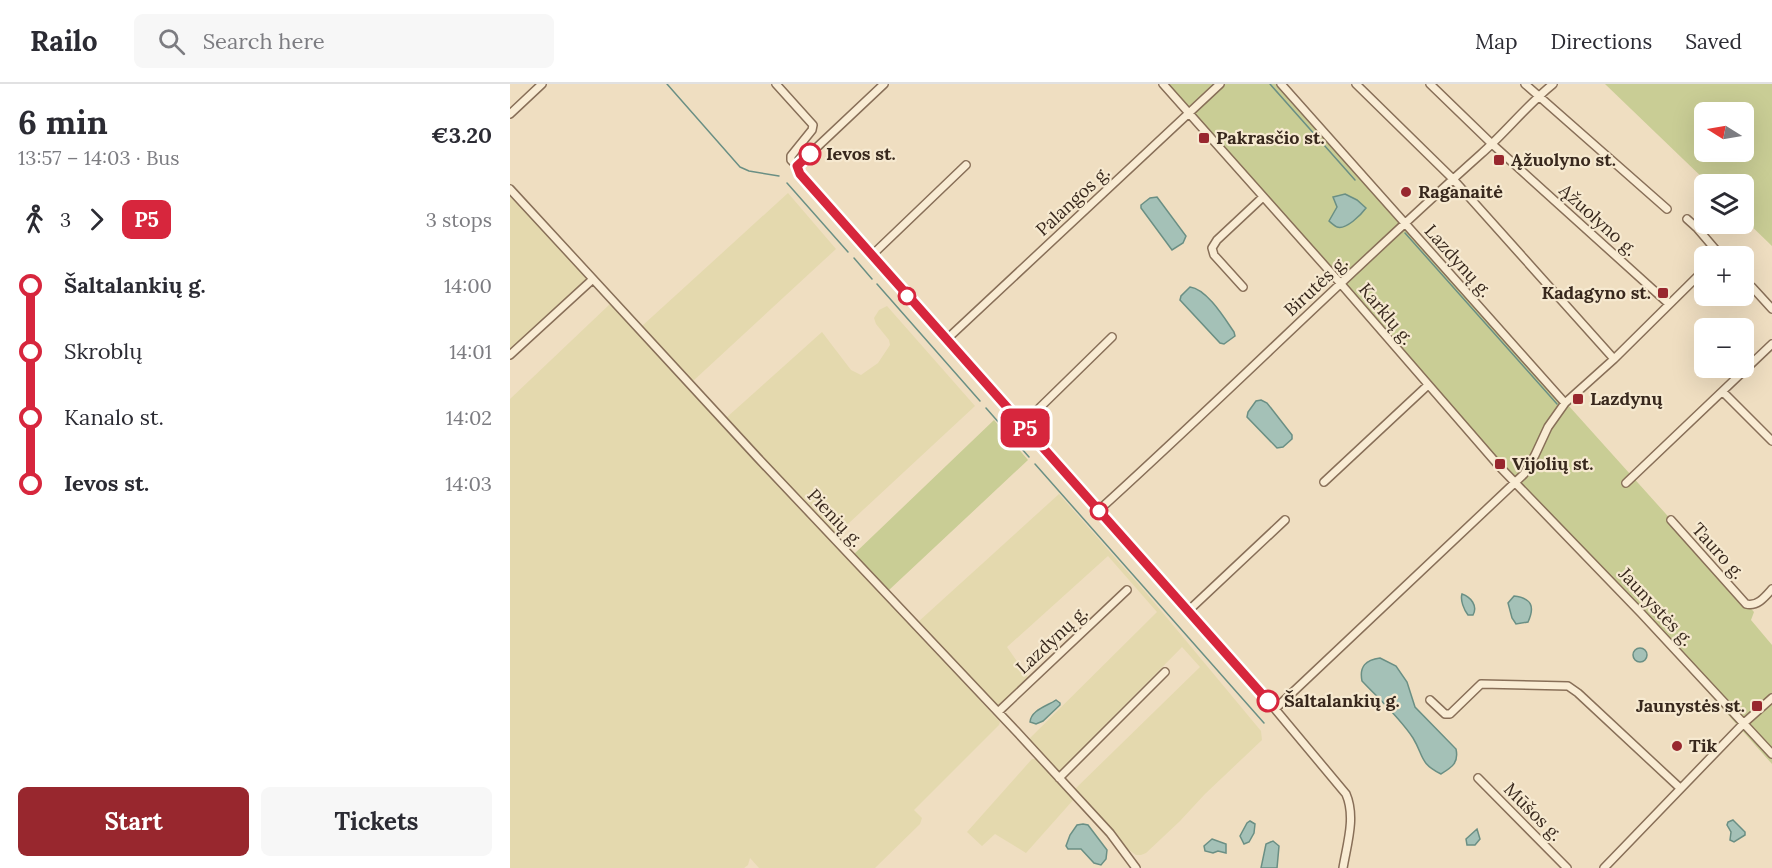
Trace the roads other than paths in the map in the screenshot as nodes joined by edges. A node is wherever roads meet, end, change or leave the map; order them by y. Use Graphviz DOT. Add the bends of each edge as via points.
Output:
graph roads {
  1 [pos="542,84"];
  2 [pos="776,84"];
  3 [pos="884,84"];
  4 [pos="1163,84"];
  5 [pos="1220,84"];
  6 [pos="1281,84"];
  7 [pos="1356,84"];
  8 [pos="1430,84"];
  9 [pos="1525,84"];
  10 [pos="1553,84"];
  11 [pos="1538,96"];
  12 [pos="1189,113"];
  13 [pos="510,114"];
  14 [pos="1492,144"];
  15 [pos="966,165"];
  16 [pos="797,166"];
  17 [pos="1453,179"];
  18 [pos="510,189"];
  19 [pos="1263,197"];
  20 [pos="1667,209"];
  21 [pos="1687,219"];
  22 [pos="1404,223"];
  23 [pos="1712,246"];
  24 [pos="871,256"];
  25 [pos="593,279"];
  26 [pos="1694,280"];
  27 [pos="1341,284"];
  28 [pos="1243,287"];
  29 [pos="1754,289"];
  30 [pos="1669,304"];
  31 [pos="1772,309"];
  32 [pos="1112,337"];
  33 [pos="947,339"];
  34 [pos="1772,344"];
  35 [pos="510,355"];
  36 [pos="1614,359"];
  37 [pos="1427,386"];
  38 [pos="1723,392"];
  39 [pos="1565,403"];
  40 [pos="1022,425"];
  41 [pos="1772,441"];
  42 [pos="1324,482"];
  43 [pos="1515,483"];
  44 [pos="1626,483"];
  45 [pos="1099,510"];
  46 [pos="1285,519"];
  47 [pos="1671,520"];
  48 [pos="1772,589"];
  49 [pos="1127,590"];
  50 [pos="1187,612"];
  51 [pos="1165,672"];
  52 [pos="1772,698"];
  53 [pos="1430,700"];
  54 [pos="1275,709"];
  55 [pos="998,712"];
  56 [pos="1744,723"];
  57 [pos="1772,754"];
  58 [pos="1059,778"];
  59 [pos="1478,778"];
  60 [pos="1680,788"];
  61 [pos="1136,868"];
  62 [pos="1343,868"];
  63 [pos="1567,868"];
  64 [pos="1604,868"];
  1 -- 13 [label="street"];
  2 -- 16 [label="street" via="813,125 791,156"];
  3 -- 16 [label="street"];
  4 -- 12 [label="street, Karklų g."];
  5 -- 12 [label="street, Palangos g."];
  6 -- 22 [label="street, Lazdynų g."];
  7 -- 17 [label="street"];
  8 -- 14 [label="street, Ąžuolyno g."];
  9 -- 11 [label="street"];
  10 -- 11 [label="street, Birutės g."];
  11 -- 14 [label="street, Birutės g."];
  11 -- 20 [label="street"];
  12 -- 19 [label="street, Karklų g."];
  12 -- 33 [label="street, Palangos g."];
  14 -- 17 [label="street, Birutės g."];
  14 -- 30 [label="street, Ąžuolyno g."];
  15 -- 24 [label="street"];
  16 -- 24 [label="street"];
  17 -- 22 [label="street, Birutės g."];
  17 -- 36 [label="street"];
  18 -- 25 [label="street, Pienių g."];
  19 -- 27 [label="street, Karklų g."];
  19 -- 28 [label="street" via="1212,248"];
  21 -- 23 [label="street"];
  22 -- 27 [label="street, Birutės g."];
  22 -- 39 [label="street, Lazdynų g."];
  24 -- 33 [label="street"];
  25 -- 35 [label="street"];
  25 -- 55 [label="street, Pienių g."];
  26 -- 30 [label="street"];
  27 -- 37 [label="street, Karklų g."];
  27 -- 45 [label="street, Birutės g."];
  29 -- 31 [label="street"];
  30 -- 36 [label="street"];
  32 -- 40 [label="street"];
  33 -- 40 [label="street"];
  34 -- 38 [label="street"];
  36 -- 39 [label="street"];
  37 -- 42 [label="street"];
  37 -- 43 [label="street, Karklų g."];
  38 -- 41 [label="street"];
  38 -- 44 [label="street"];
  39 -- 43 [label="street"];
  40 -- 45 [label="street"];
  43 -- 54 [label="street"];
  43 -- 56 [label="street, Jaunystės g."];
  45 -- 50 [label="street"];
  46 -- 50 [label="street"];
  47 -- 48 [label="street, Tauro g." via="1746,604 1758,603"];
  49 -- 55 [label="street, Lazdynų g."];
  50 -- 54 [label="street"];
  51 -- 58 [label="street"];
  52 -- 56 [label="street"];
  53 -- 60 [label="street" via="1450,714 1481,684 1568,686"];
  54 -- 62 [label="street" via="1346,794 1351,816"];
  55 -- 58 [label="street, Pienių g."];
  56 -- 57 [label="street, Jaunystės g."];
  56 -- 60 [label="street"];
  58 -- 61 [label="street, Pienių g."];
  59 -- 63 [label="street, Mūšos g."];
  60 -- 64 [label="street"];
}
